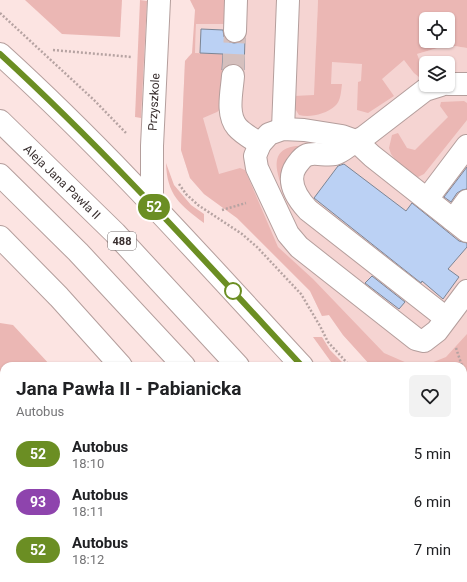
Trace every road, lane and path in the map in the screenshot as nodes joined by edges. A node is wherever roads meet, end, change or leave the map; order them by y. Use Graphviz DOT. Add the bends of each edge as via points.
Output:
graph roads {
  1 [pos="159,0"];
  2 [pos="236,0"];
  3 [pos="288,0"];
  4 [pos="0,13"];
  5 [pos="234,31"];
  6 [pos="53,50"];
  7 [pos="0,54"];
  8 [pos="132,57"];
  9 [pos="233,76"];
  10 [pos="455,84"];
  11 [pos="467,84"];
  12 [pos="422,92"];
  13 [pos="0,121"];
  14 [pos="283,129"];
  15 [pos="356,141"];
  16 [pos="260,144"];
  17 [pos="152,146"];
  18 [pos="467,146"];
  19 [pos="467,170"];
  20 [pos="0,175"];
  21 [pos="176,180"];
  22 [pos="467,201"];
  23 [pos="152,204"];
  24 [pos="446,215"];
  25 [pos="0,237"];
  26 [pos="353,246"];
  27 [pos="306,252"];
  28 [pos="467,291"];
  29 [pos="446,318"];
  30 [pos="117,362"];
  31 [pos="180,362"];
  32 [pos="234,362"];
  33 [pos="298,362"];
  34 [pos="346,362"];
  1 -- 17 [label="main road, Przyszkole"];
  2 -- 5 [label="main road"];
  3 -- 14 [label="main road"];
  4 -- 17 [label="path" via="94,100 137,144"];
  6 -- 8 [label="path"];
  7 -- 23 [label="main road"];
  9 -- 16 [label="main road" via="232,118 237,127"];
  10 -- 11 [label="main road"];
  12 -- 15 [label="main road"];
  13 -- 32 [label="main road, Aleja Jana Pawła II / 488" via="115,233"];
  14 -- 15 [label="main road" via="342,136"];
  14 -- 16 [label="main road" via="269,134"];
  15 -- 24 [label="main road"];
  15 -- 26 [label="main road" via="336,154 306,156 294,169 292,180 293,187 303,204"];
  16 -- 27 [label="main road" via="255,156 258,168 288,234"];
  17 -- 23 [label="main road, Przyszkole"];
  18 -- 24 [label="main road"];
  19 -- 24 [label="main road"];
  20 -- 31 [label="main road" via="78,252"];
  21 -- 34 [label="path" via="193,201 258,247 301,294 328,342"];
  22 -- 24 [label="main road"];
  23 -- 33 [label="main road"];
  25 -- 30 [label="main road"];
  26 -- 27 [label="main road"];
  26 -- 29 [label="main road" via="386,269"];
  27 -- 29 [label="main road" via="416,339 424,341 429,338"];
  28 -- 29 [label="main road"];
}
